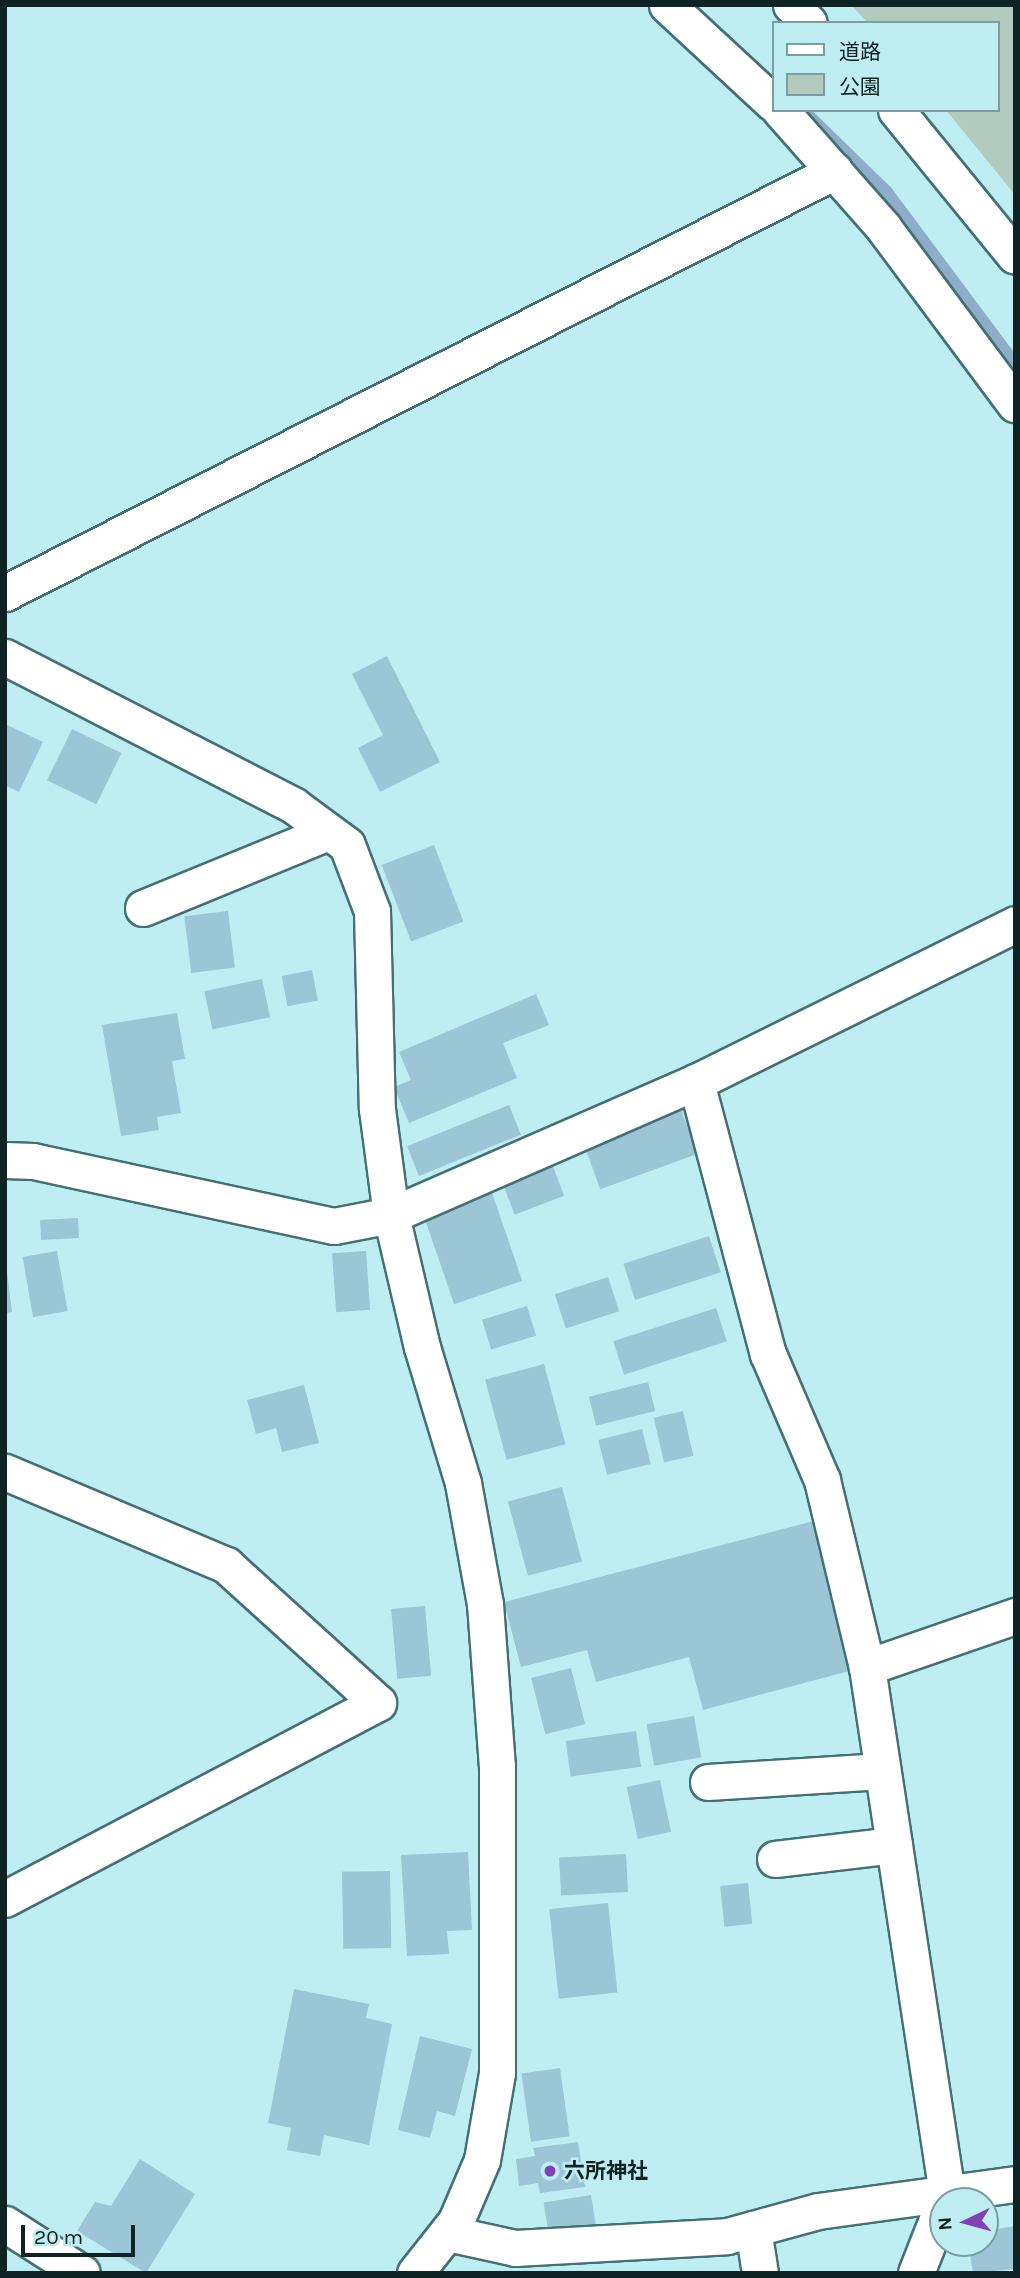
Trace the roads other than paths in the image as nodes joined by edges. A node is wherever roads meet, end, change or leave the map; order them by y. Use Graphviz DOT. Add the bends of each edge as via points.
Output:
graph roads {
  1 [pos="667,5"];
  2 [pos="791,5"];
  3 [pos="808,21"];
  4 [pos="772,102"];
  5 [pos="782,112"];
  6 [pos="898,112"];
  7 [pos="835,171"];
  8 [pos="1015,256"];
  9 [pos="1015,404"];
  10 [pos="5,593"];
  11 [pos="5,657"];
  12 [pos="328,832"];
  13 [pos="143,908"];
  14 [pos="1015,924"];
  15 [pos="696,1082"];
  16 [pos="5,1160"];
  17 [pos="390,1215"];
  18 [pos="5,1472"];
  19 [pos="1015,1616"];
  20 [pos="867,1667"];
  21 [pos="882,1771"];
  22 [pos="708,1783"];
  23 [pos="894,1845"];
  24 [pos="775,1859"];
  25 [pos="5,1899"];
  26 [pos="943,2187"];
  27 [pos="929,2201"];
  28 [pos="5,2224"];
  29 [pos="753,2229"];
  30 [pos="447,2233"];
  31 [pos="929,2240"];
  32 [pos="566,2259"];
  33 [pos="82,2273"];
  34 [pos="415,2273"];
  35 [pos="760,2273"];
  36 [pos="916,2273"];
  1 -- 4 [label="street"];
  2 -- 3 [label="street"];
  5 -- 7 [label="street"];
  6 -- 8 [label="street"];
  7 -- 9 [label="street" via="883,227"];
  7 -- 10 [label="street"];
  11 -- 12 [label="street" via="293,805"];
  12 -- 13 [label="street"];
  12 -- 17 [label="street" via="347,845 372,911 377,1110"];
  14 -- 15 [label="street"];
  15 -- 17 [label="street"];
  15 -- 20 [label="street" via="768,1354 822,1480"];
  16 -- 17 [label="street" via="33,1160 334,1226"];
  17 -- 30 [label="street" via="422,1347 463,1483 485,1604 497,1766 497,2073 482,2160"];
  18 -- 25 [label="street" via="226,1565 378,1703"];
  19 -- 20 [label="street"];
  20 -- 21 [label="street"];
  21 -- 22 [label="street"];
  21 -- 23 [label="street"];
  23 -- 24 [label="street"];
  23 -- 26 [label="street"];
  27 -- 29 [label="street" via="818,2211"];
  28 -- 33 [label="street"];
  29 -- 32 [label="street"];
  29 -- 35 [label="street"];
  30 -- 32 [label="street"];
  30 -- 34 [label="street"];
  31 -- 36 [label="street"];
}
